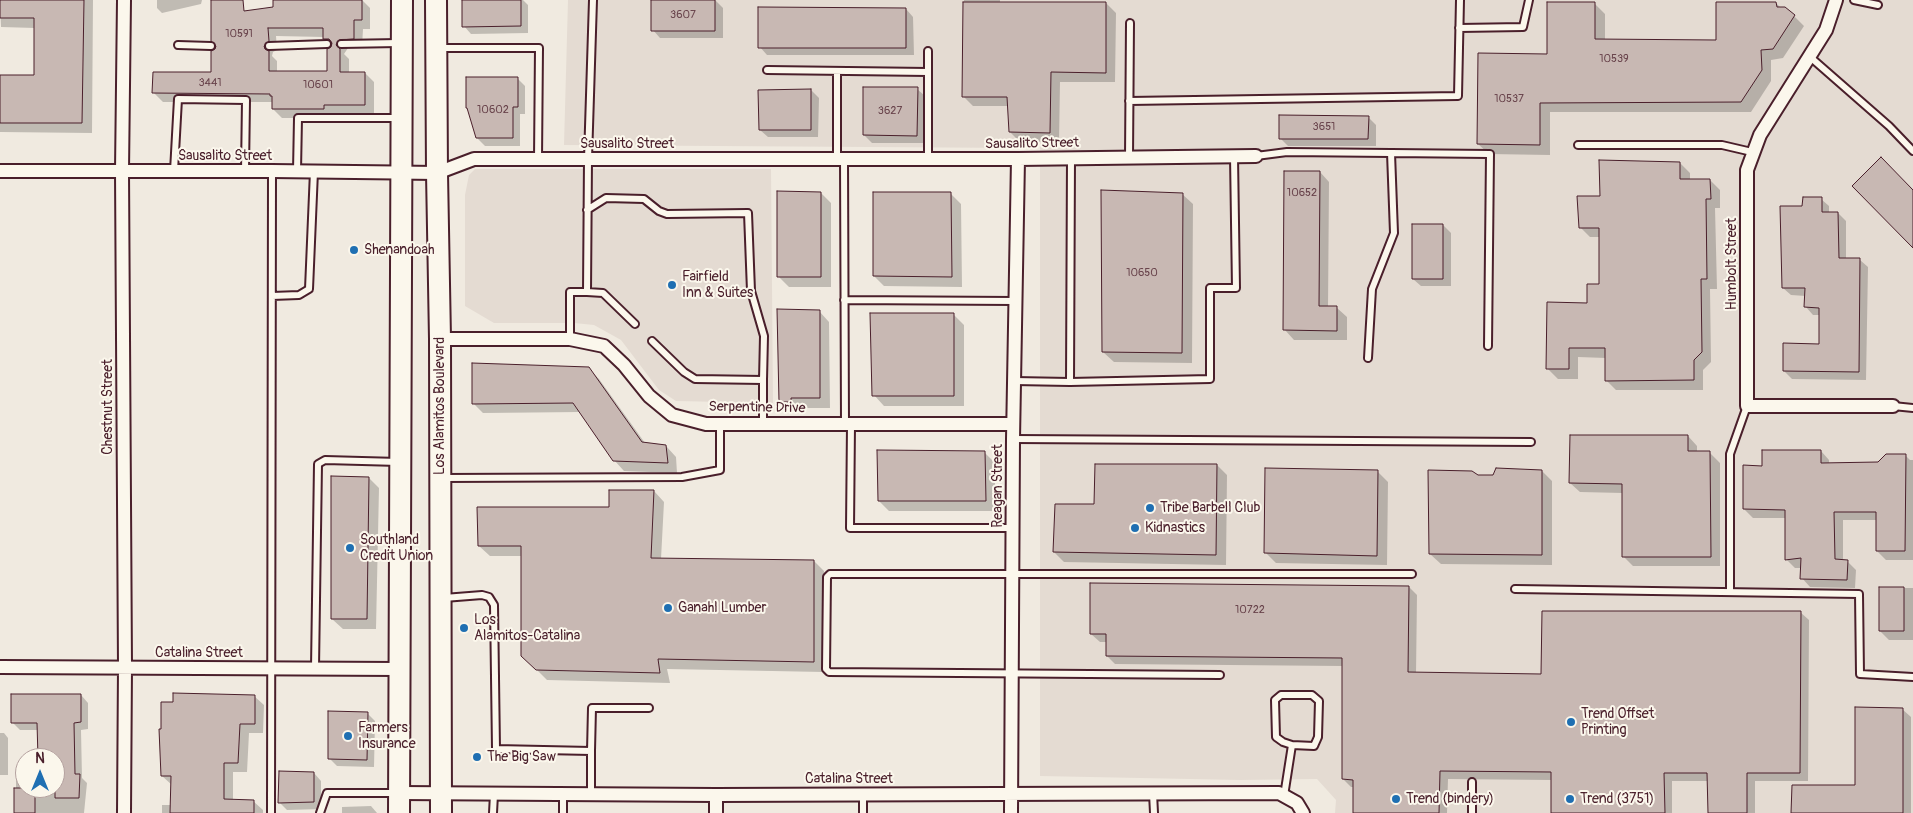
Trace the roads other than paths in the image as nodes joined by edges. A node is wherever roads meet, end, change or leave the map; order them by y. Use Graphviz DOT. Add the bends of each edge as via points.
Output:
graph roads {
  1 [pos="124,0"];
  2 [pos="402,0"];
  3 [pos="436,0"];
  4 [pos="593,0"];
  5 [pos="1460,0"];
  6 [pos="1530,0"];
  7 [pos="1836,0"];
  8 [pos="1854,0"];
  9 [pos="1878,5"];
  10 [pos="1130,23"];
  11 [pos="1459,28"];
  12 [pos="403,42"];
  13 [pos="327,44"];
  14 [pos="340,44"];
  15 [pos="178,45"];
  16 [pos="211,46"];
  17 [pos="269,46"];
  18 [pos="436,48"];
  19 [pos="928,51"];
  20 [pos="1809,56"];
  21 [pos="767,70"];
  22 [pos="837,71"];
  23 [pos="928,72"];
  24 [pos="1129,101"];
  25 [pos="403,118"];
  26 [pos="1578,145"];
  27 [pos="1913,151"];
  28 [pos="1752,152"];
  29 [pos="1391,153"];
  30 [pos="1234,156"];
  31 [pos="1256,156"];
  32 [pos="1071,158"];
  33 [pos="1129,158"];
  34 [pos="840,159"];
  35 [pos="928,159"];
  36 [pos="1018,159"];
  37 [pos="538,160"];
  38 [pos="588,160"];
  39 [pos="0,171"];
  40 [pos="122,171"];
  41 [pos="174,171"];
  42 [pos="246,171"];
  43 [pos="272,171"];
  44 [pos="297,172"];
  45 [pos="314,172"];
  46 [pos="402,173"];
  47 [pos="437,173"];
  48 [pos="588,210"];
  49 [pos="587,292"];
  50 [pos="272,296"];
  51 [pos="844,300"];
  52 [pos="1016,301"];
  53 [pos="635,324"];
  54 [pos="440,339"];
  55 [pos="570,339"];
  56 [pos="652,341"];
  57 [pos="1488,346"];
  58 [pos="1368,358"];
  59 [pos="763,380"];
  60 [pos="1014,381"];
  61 [pos="1070,382"];
  62 [pos="1747,406"];
  63 [pos="1893,406"];
  64 [pos="1913,408"];
  65 [pos="720,424"];
  66 [pos="763,424"];
  67 [pos="1013,424"];
  68 [pos="848,425"];
  69 [pos="1013,439"];
  70 [pos="1530,442"];
  71 [pos="400,462"];
  72 [pos="440,478"];
  73 [pos="1013,528"];
  74 [pos="1012,574"];
  75 [pos="1412,574"];
  76 [pos="1515,589"];
  77 [pos="1730,592"];
  78 [pos="440,599"];
  79 [pos="0,667"];
  80 [pos="125,668"];
  81 [pos="272,668"];
  82 [pos="316,668"];
  83 [pos="399,669"];
  84 [pos="1012,673"];
  85 [pos="1220,675"];
  86 [pos="1913,677"];
  87 [pos="649,708"];
  88 [pos="1292,745"];
  89 [pos="591,750"];
  90 [pos="1472,782"];
  91 [pos="399,793"];
  92 [pos="441,793"];
  93 [pos="1011,793"];
  94 [pos="1153,793"];
  95 [pos="494,794"];
  96 [pos="563,794"];
  97 [pos="591,794"];
  98 [pos="863,794"];
  99 [pos="716,795"];
  100 [pos="1284,796"];
  101 [pos="1300,808"];
  102 [pos="124,813"];
  103 [pos="271,813"];
  104 [pos="320,813"];
  105 [pos="399,813"];
  106 [pos="441,813"];
  107 [pos="493,813"];
  108 [pos="563,813"];
  109 [pos="716,813"];
  110 [pos="863,813"];
  111 [pos="1011,813"];
  112 [pos="1154,813"];
  113 [pos="1472,813"];
  1 -- 40 [label="street, Chestnut Street"];
  2 -- 12 [label="main road"];
  3 -- 18 [label="main road, Los Alamitos Boulevard"];
  4 -- 38 [label="lane"];
  5 -- 11 [label="lane"];
  6 -- 11 [label="lane" via="1523,27"];
  7 -- 20 [label="street, Humbolt Street" via="1826,30"];
  8 -- 9 [label="lane"];
  10 -- 24 [label="lane"];
  11 -- 24 [label="lane" via="1458,96"];
  12 -- 14 [label="lane"];
  12 -- 25 [label="main road"];
  13 -- 17 [label="lane"];
  15 -- 16 [label="lane"];
  18 -- 37 [label="lane" via="539,48"];
  18 -- 47 [label="main road, Los Alamitos Boulevard"];
  19 -- 23 [label="lane"];
  20 -- 27 [label="lane"];
  20 -- 28 [label="street, Humbolt Street"];
  21 -- 22 [label="lane"];
  22 -- 23 [label="lane"];
  22 -- 34 [label="lane"];
  23 -- 35 [label="lane"];
  24 -- 33 [label="lane"];
  25 -- 44 [label="lane" via="298,118"];
  25 -- 46 [label="main road"];
  26 -- 28 [label="lane" via="1722,145"];
  28 -- 62 [label="street, Humbolt Street" via="1747,170"];
  29 -- 31 [label="lane" via="1287,152"];
  29 -- 57 [label="lane" via="1490,154"];
  29 -- 58 [label="lane" via="1394,234 1372,290"];
  30 -- 31 [label="street, Sausalito Street"];
  30 -- 33 [label="street, Sausalito Street"];
  30 -- 61 [label="lane" via="1236,288 1210,288 1210,379"];
  32 -- 33 [label="street, Sausalito Street"];
  32 -- 36 [label="street, Sausalito Street"];
  32 -- 61 [label="lane"];
  34 -- 35 [label="street, Sausalito Street"];
  34 -- 38 [label="street, Sausalito Street"];
  34 -- 51 [label="lane"];
  35 -- 36 [label="street, Sausalito Street"];
  36 -- 52 [label="street, Reagan Street"];
  37 -- 38 [label="street, Sausalito Street"];
  37 -- 47 [label="street, Sausalito Street" via="474,160"];
  38 -- 48 [label="lane"];
  39 -- 40 [label="street, Sausalito Street"];
  40 -- 41 [label="street, Sausalito Street"];
  40 -- 80 [label="street, Chestnut Street"];
  41 -- 42 [label="street, Sausalito Street"];
  41 -- 42 [label="lane" via="178,99 246,100"];
  42 -- 43 [label="street, Sausalito Street"];
  43 -- 44 [label="street, Sausalito Street"];
  43 -- 50 [label="lane"];
  44 -- 45 [label="street, Sausalito Street"];
  45 -- 46 [label="street, Sausalito Street"];
  45 -- 50 [label="lane" via="309,289 299,295"];
  46 -- 47 [label="street, Sausalito Street"];
  46 -- 71 [label="main road"];
  47 -- 54 [label="main road, Los Alamitos Boulevard"];
  48 -- 49 [label="lane"];
  48 -- 59 [label="lane" via="606,198 644,199 667,214 748,213 750,291 764,336"];
  49 -- 53 [label="lane" via="602,293"];
  49 -- 55 [label="lane" via="570,292"];
  50 -- 81 [label="lane"];
  51 -- 52 [label="lane"];
  51 -- 68 [label="lane"];
  52 -- 60 [label="street, Reagan Street"];
  54 -- 55 [label="street, Serpentine Drive"];
  54 -- 72 [label="main road, Los Alamitos Boulevard"];
  55 -- 65 [label="street, Serpentine Drive" via="604,346 649,396 672,414 706,424"];
  56 -- 59 [label="lane" via="695,379"];
  59 -- 66 [label="lane"];
  60 -- 61 [label="lane"];
  60 -- 67 [label="street, Reagan Street"];
  62 -- 63 [label="street"];
  62 -- 77 [label="lane" via="1730,454"];
  63 -- 64 [label="lane"];
  65 -- 66 [label="street, Serpentine Drive"];
  65 -- 72 [label="lane" via="720,470 682,477"];
  66 -- 68 [label="street, Serpentine Drive"];
  67 -- 68 [label="street, Serpentine Drive"];
  67 -- 69 [label="street, Reagan Street"];
  68 -- 73 [label="lane" via="850,528"];
  69 -- 70 [label="lane"];
  69 -- 73 [label="street, Reagan Street"];
  71 -- 82 [label="lane" via="325,460 318,464"];
  71 -- 83 [label="main road"];
  72 -- 78 [label="main road, Los Alamitos Boulevard"];
  73 -- 74 [label="street, Reagan Street"];
  74 -- 75 [label="lane"];
  74 -- 84 [label="street, Reagan Street"];
  74 -- 84 [label="lane" via="830,574 827,576 826,669 829,672"];
  76 -- 77 [label="lane"];
  77 -- 86 [label="lane" via="1859,594 1860,674"];
  78 -- 89 [label="lane" via="482,595 489,597 494,605 496,749"];
  78 -- 92 [label="main road, Los Alamitos Boulevard"];
  79 -- 80 [label="street, Catalina Street"];
  80 -- 81 [label="street, Catalina Street"];
  80 -- 102 [label="street, Chestnut Street"];
  81 -- 82 [label="street, Catalina Street"];
  81 -- 103 [label="lane"];
  82 -- 83 [label="street, Catalina Street"];
  83 -- 91 [label="main road"];
  84 -- 85 [label="lane"];
  84 -- 93 [label="street, Reagan Street"];
  87 -- 89 [label="lane" via="592,708"];
  88 -- 88 [label="lane" via="1314,746 1318,737 1319,701 1312,695 1281,695 1275,700 1276,737"];
  88 -- 100 [label="lane"];
  89 -- 97 [label="lane"];
  90 -- 113 [label="lane"];
  91 -- 92 [label="street, Catalina Street"];
  91 -- 104 [label="lane" via="327,793"];
  91 -- 105 [label="main road"];
  92 -- 95 [label="street, Catalina Street"];
  92 -- 106 [label="main road, Los Alamitos Boulevard"];
  93 -- 94 [label="street, Catalina Street"];
  93 -- 98 [label="street, Catalina Street"];
  93 -- 111 [label="street, Reagan Street"];
  94 -- 100 [label="street, Catalina Street" via="1279,793"];
  94 -- 112 [label="lane"];
  95 -- 96 [label="street, Catalina Street"];
  95 -- 107 [label="lane"];
  96 -- 97 [label="street, Catalina Street"];
  96 -- 108 [label="lane"];
  97 -- 99 [label="street, Catalina Street"];
  98 -- 99 [label="street, Catalina Street"];
  98 -- 110 [label="lane"];
  99 -- 109 [label="street"];
  100 -- 101 [label="street, Catalina Street"];
}
